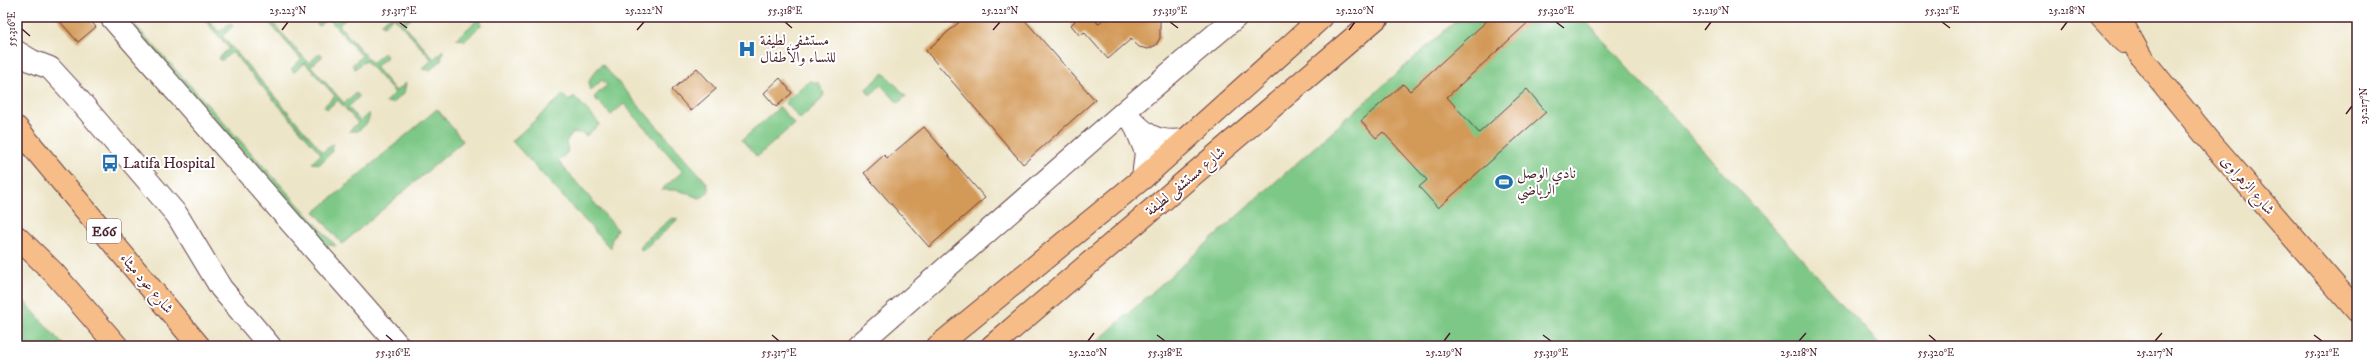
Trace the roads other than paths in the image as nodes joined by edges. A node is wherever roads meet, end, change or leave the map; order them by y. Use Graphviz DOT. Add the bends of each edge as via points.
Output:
graph roads {
  1 [pos="111,17"];
  2 [pos="1236,17"];
  3 [pos="1322,17"];
  4 [pos="1378,17"];
  5 [pos="2101,17"];
  6 [pos="2119,17"];
  7 [pos="17,52"];
  8 [pos="2142,57"];
  9 [pos="1130,118"];
  10 [pos="17,119"];
  11 [pos="22,133"];
  12 [pos="1185,140"];
  13 [pos="1142,178"];
  14 [pos="17,237"];
  15 [pos="17,251"];
  16 [pos="53,272"];
  17 [pos="2357,311"];
  18 [pos="117,346"];
  19 [pos="200,346"];
  20 [pos="270,346"];
  21 [pos="399,346"];
  22 [pos="857,346"];
  23 [pos="938,346"];
  24 [pos="992,346"];
  1 -- 21 [label="street"];
  2 -- 9 [label="street"];
  3 -- 12 [label="main road, شارع مستشفى لطيفة"];
  4 -- 24 [label="main road, شارع مستشفى لطيفة"];
  5 -- 8 [label="main road, شارع الزهراوى"];
  6 -- 8 [label="main road, شارع الزهراوى"];
  7 -- 20 [label="street" via="50,68 88,110 177,215 221,288"];
  8 -- 17 [label="main road, شارع الزهراوى" via="2214,146"];
  9 -- 12 [label="street" via="1154,138"];
  9 -- 13 [label="street" via="1146,152"];
  9 -- 22 [label="street"];
  10 -- 11 [label="street"];
  11 -- 19 [label="main road, شارع عود ميثاء / E66"];
  12 -- 13 [label="main road, شارع مستشفى لطيفة"];
  13 -- 23 [label="main road, شارع مستشفى لطيفة"];
  14 -- 16 [label="main road"];
  15 -- 16 [label="main road"];
  16 -- 18 [label="main road"];
}
